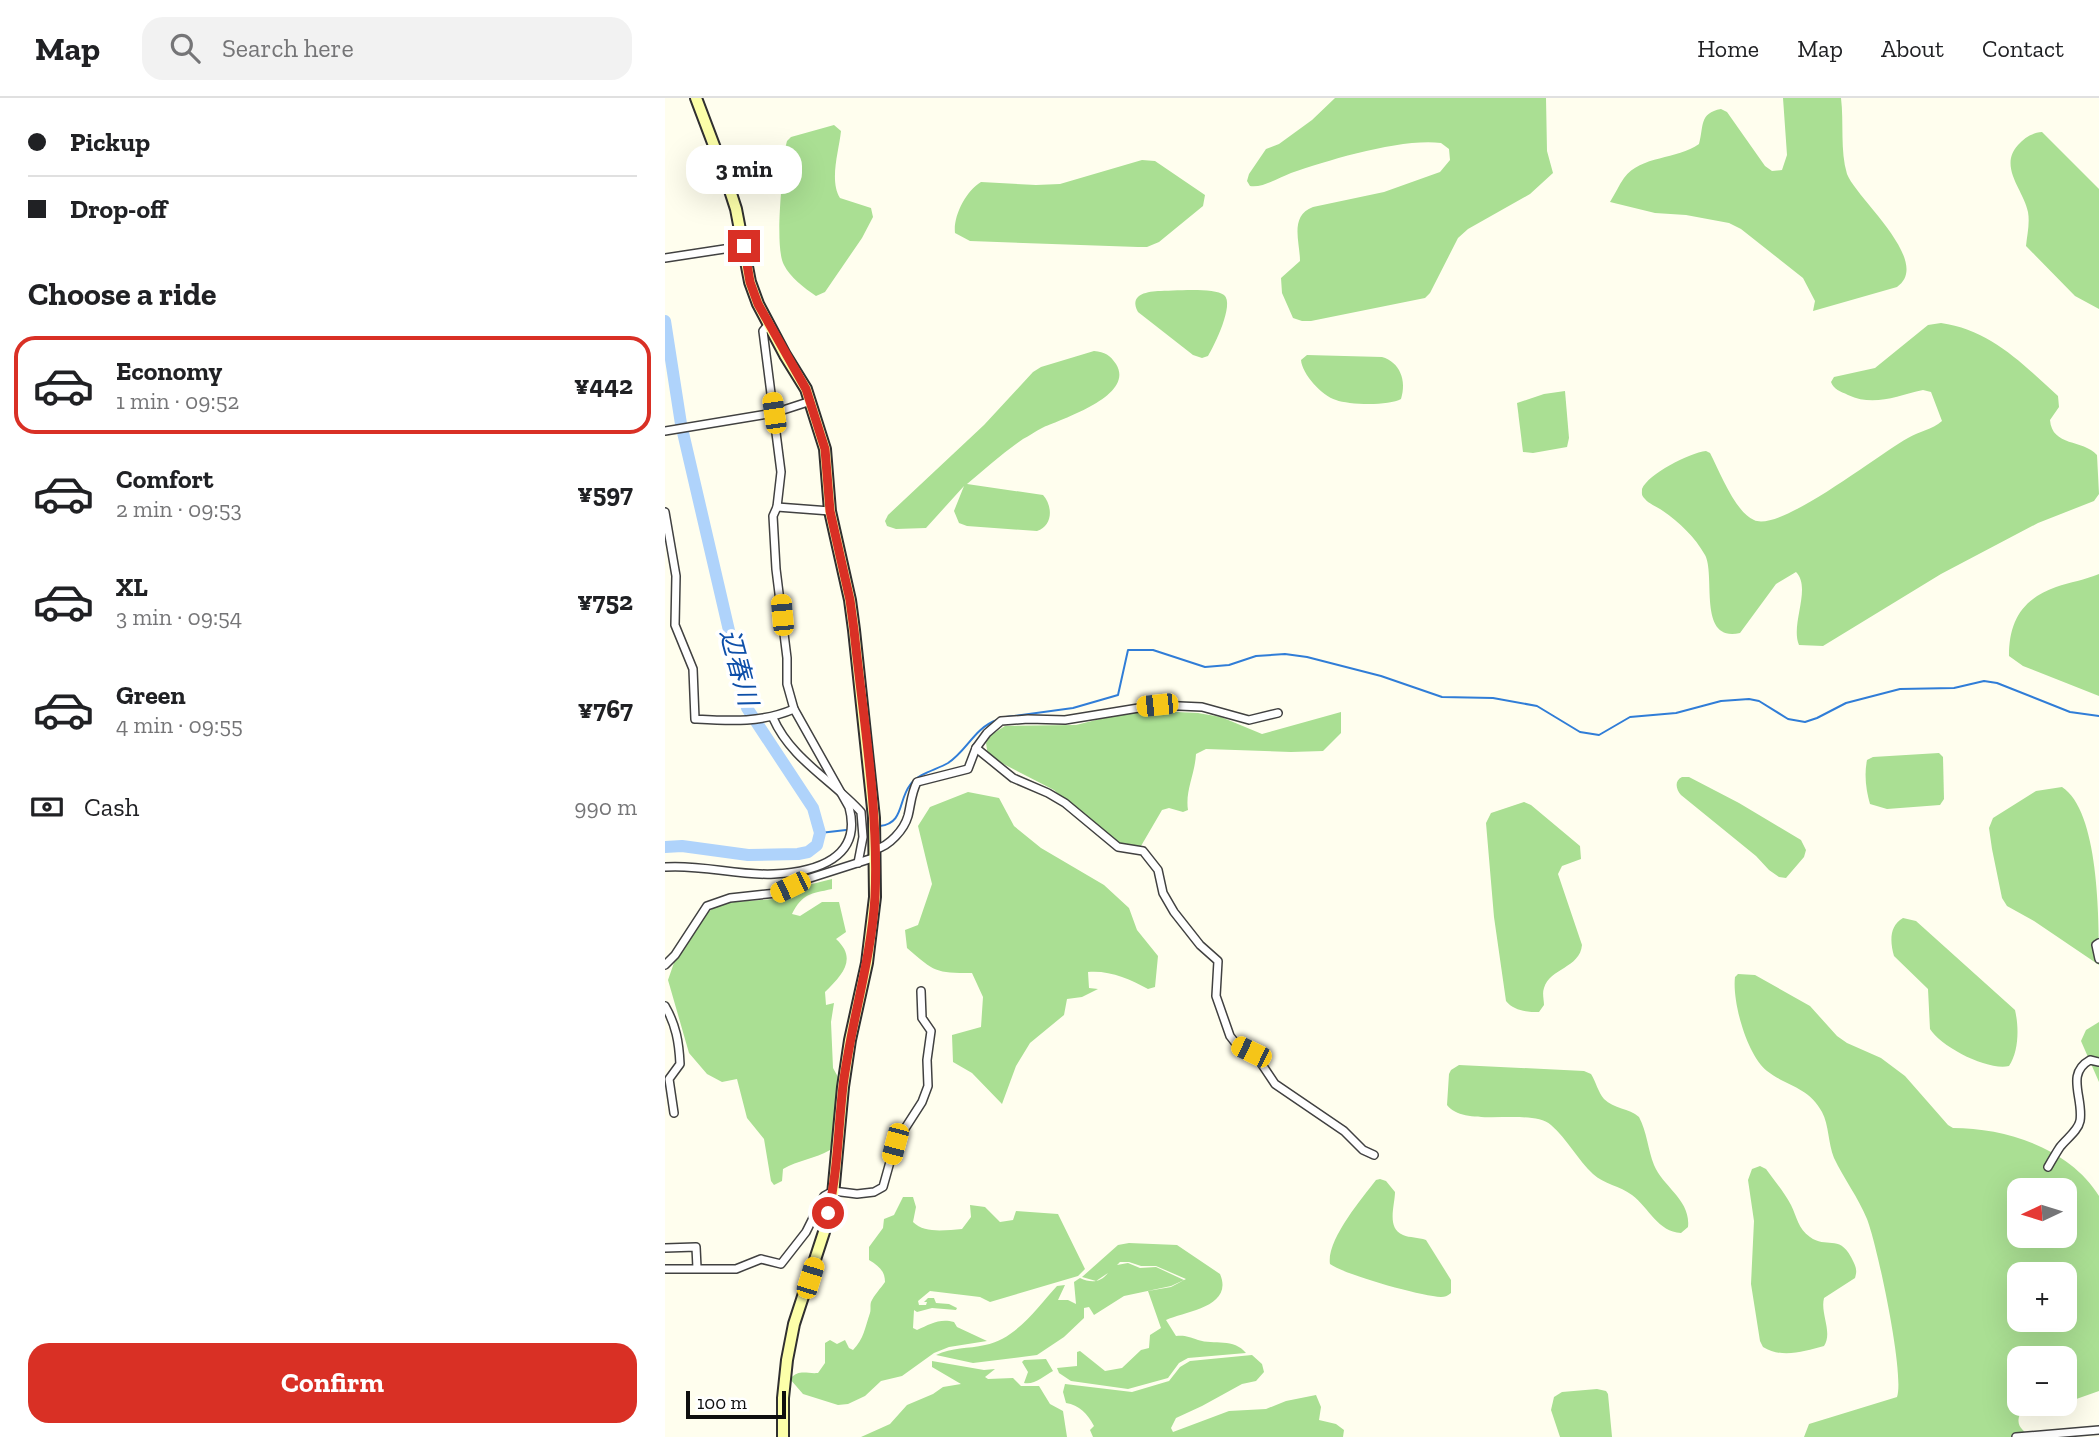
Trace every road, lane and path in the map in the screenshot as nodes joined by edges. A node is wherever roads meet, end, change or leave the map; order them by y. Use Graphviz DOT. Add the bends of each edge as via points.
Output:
graph roads {
  1 [pos="696,98"];
  2 [pos="744,246"];
  3 [pos="668,258"];
  4 [pos="768,325"];
  5 [pos="811,401"];
  6 [pos="774,413"];
  7 [pos="666,431"];
  8 [pos="777,507"];
  9 [pos="830,511"];
  10 [pos="665,512"];
  11 [pos="794,709"];
  12 [pos="1278,713"];
  13 [pos="771,718"];
  14 [pos="976,748"];
  15 [pos="844,797"];
  16 [pos="876,853"];
  17 [pos="858,863"];
  18 [pos="665,867"];
  19 [pos="2099,943"];
  20 [pos="2099,959"];
  21 [pos="665,965"];
  22 [pos="921,992"];
  23 [pos="665,1006"];
  24 [pos="2099,1062"];
  25 [pos="674,1113"];
  26 [pos="1374,1155"];
  27 [pos="2048,1167"];
  28 [pos="833,1191"];
  29 [pos="665,1248"];
  30 [pos="665,1268"];
  31 [pos="697,1268"];
  32 [pos="2099,1430"];
  33 [pos="783,1437"];
  34 [pos="2018,1437"];
  1 -- 2 [label="street" via="724,172"];
  2 -- 3 [label="street"];
  2 -- 4 [label="street" via="750,282"];
  4 -- 5 [label="street"];
  4 -- 6 [label="street" via="762,331"];
  5 -- 6 [label="street"];
  5 -- 9 [label="street" via="825,449"];
  6 -- 7 [label="street"];
  6 -- 8 [label="street" via="781,472"];
  8 -- 9 [label="street"];
  8 -- 11 [label="street" via="773,516 776,569 787,684"];
  9 -- 16 [label="street" via="852,610"];
  10 -- 13 [label="street" via="676,576 675,625 693,669 695,719"];
  11 -- 13 [label="street"];
  11 -- 15 [label="street"];
  12 -- 14 [label="street" via="1249,720 1202,707 1157,705 1065,720 1001,721"];
  13 -- 15 [label="street" via="790,746"];
  14 -- 16 [label="street" via="968,769 917,782 908,819"];
  14 -- 26 [label="street" via="1013,778 1065,803 1118,847 1143,851 1158,870 1163,893 1174,912 1218,961 1216,996 1230,1036 1257,1058 1275,1084"];
  15 -- 17 [label="street" via="862,812 864,821"];
  15 -- 18 [label="street" via="853,834 838,856 815,867 772,874"];
  16 -- 17 [label="street"];
  16 -- 28 [label="street" via="871,936 850,1040"];
  17 -- 21 [label="street" via="777,893 730,898 708,906"];
  19 -- 20 [label="street"];
  22 -- 28 [label="street" via="922,1018 931,1031 928,1086 922,1102 895,1144 883,1187 857,1194"];
  23 -- 25 [label="street" via="678,1036 680,1063 669,1079"];
  24 -- 27 [label="street" via="2090,1060 2079,1068 2078,1126"];
  28 -- 31 [label="street" via="824,1196 806,1232 781,1264 761,1259 736,1269"];
  28 -- 33 [label="street" via="791,1339"];
  29 -- 31 [label="street" via="696,1247"];
  30 -- 31 [label="street"];
  32 -- 34 [label="street"];
}
